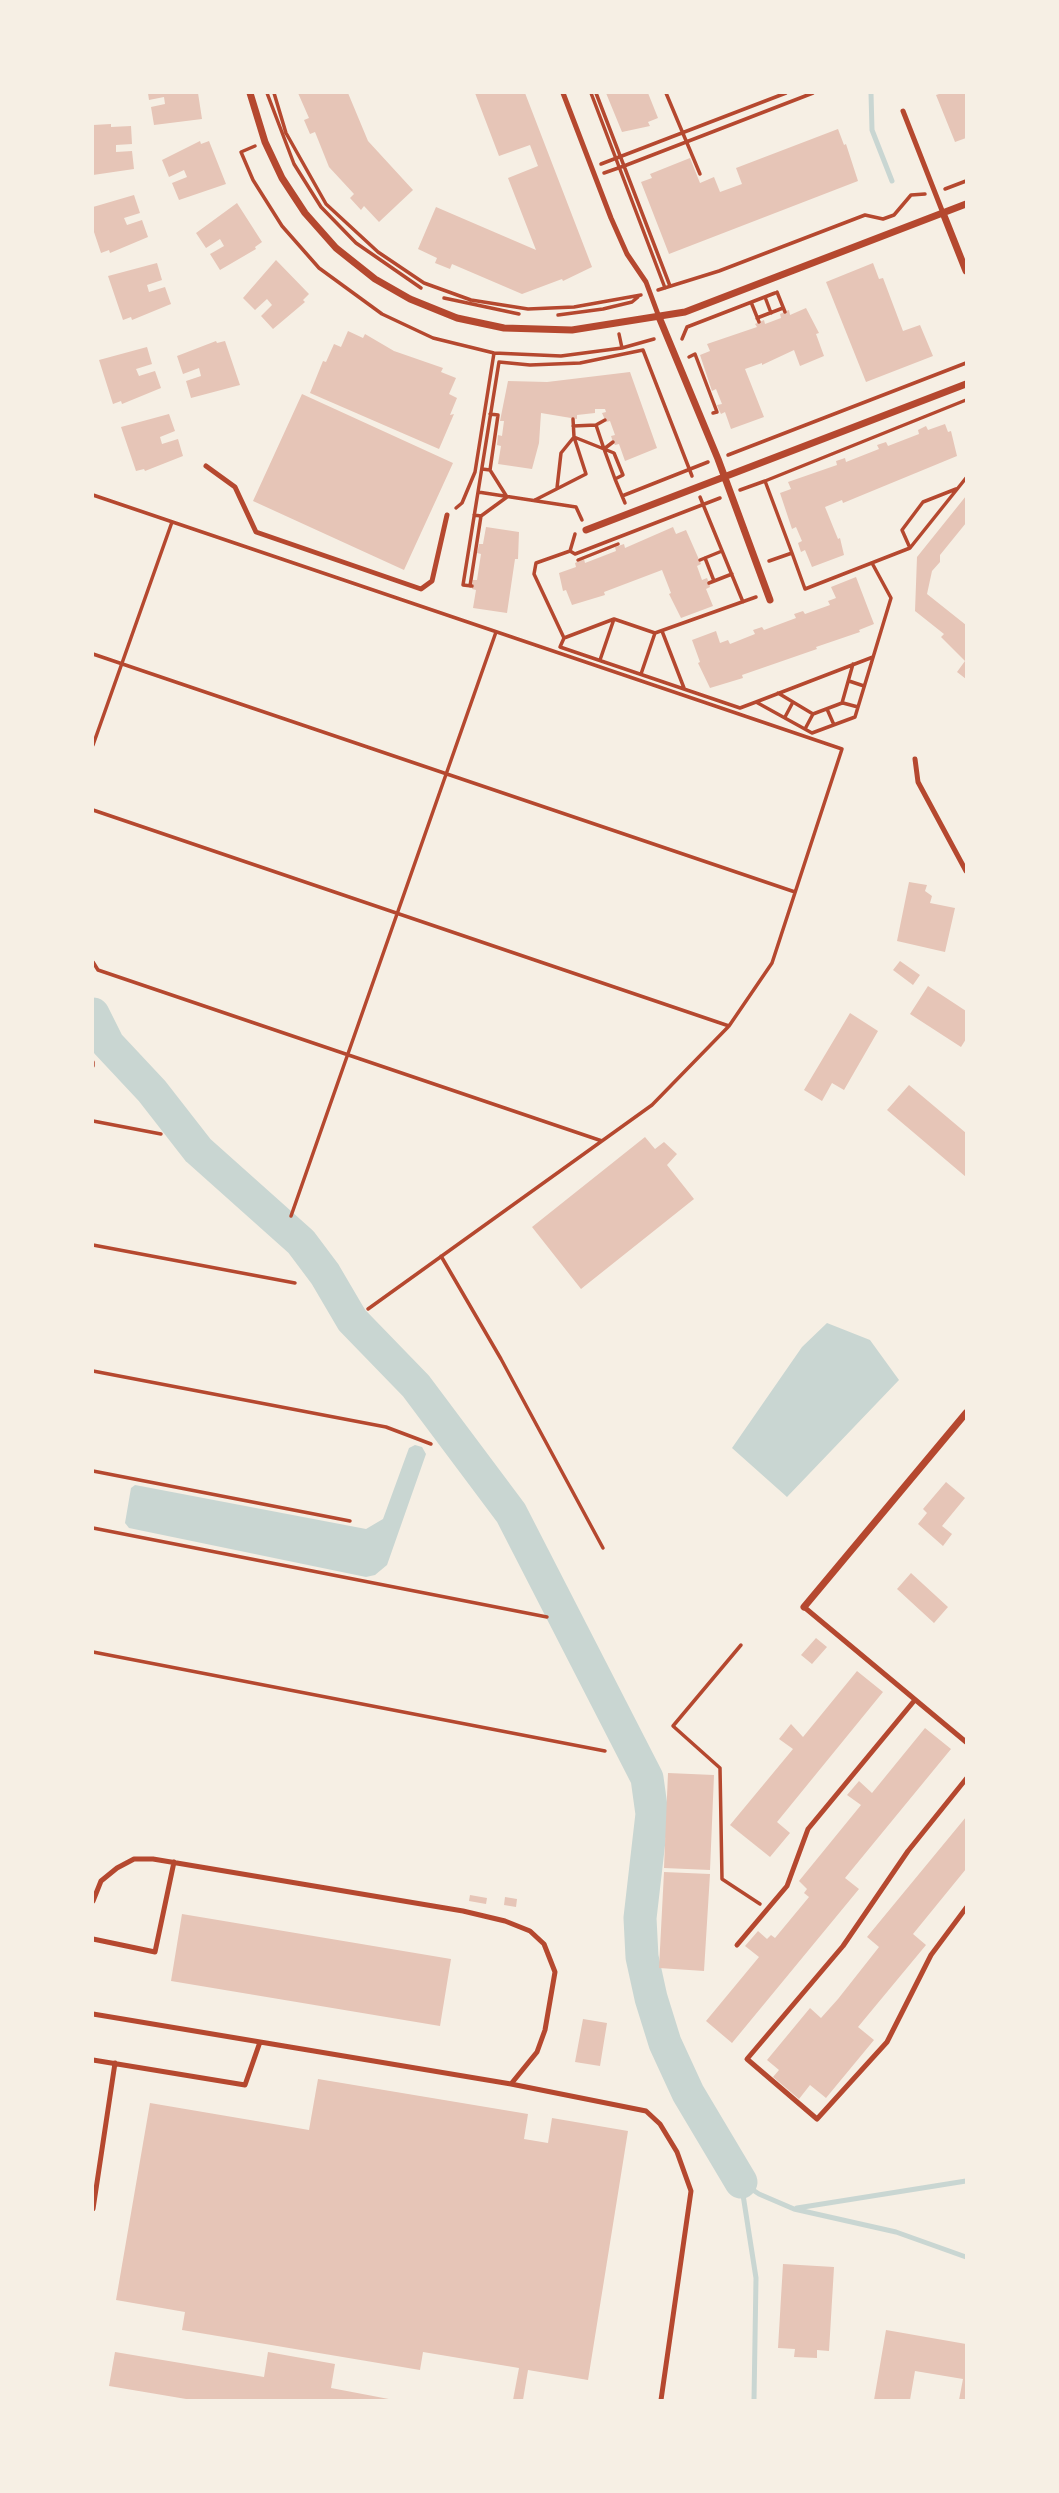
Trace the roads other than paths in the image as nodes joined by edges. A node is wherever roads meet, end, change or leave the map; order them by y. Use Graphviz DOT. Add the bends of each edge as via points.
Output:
graph roads {
  1 [pos="250,93"];
  2 [pos="564,93"];
  3 [pos="903,111"];
  4 [pos="966,204"];
  5 [pos="943,213"];
  6 [pos="966,271"];
  7 [pos="659,317"];
  8 [pos="966,384"];
  9 [pos="206,466"];
  10 [pos="724,475"];
  11 [pos="447,515"];
  12 [pos="586,530"];
  13 [pos="768,596"];
  14 [pos="915,759"];
  15 [pos="966,872"];
  16 [pos="966,1413"];
  17 [pos="804,1607"];
  18 [pos="914,1701"];
  19 [pos="966,1742"];
  20 [pos="966,1779"];
  21 [pos="174,1862"];
  22 [pos="93,1901"];
  23 [pos="966,1908"];
  24 [pos="93,1939"];
  25 [pos="737,1945"];
  26 [pos="93,2014"];
  27 [pos="260,2042"];
  28 [pos="93,2060"];
  29 [pos="116,2063"];
  30 [pos="510,2084"];
  31 [pos="93,2209"];
  32 [pos="661,2400"];
  1 -- 7 [label="street" via="271,157 304,213 349,259 398,293 457,318 517,330 572,330"];
  2 -- 7 [label="lane" via="627,254 646,282"];
  3 -- 5 [label="lane"];
  4 -- 5 [label="street"];
  5 -- 6 [label="street"];
  5 -- 7 [label="street" via="705,305"];
  7 -- 10 [label="street"];
  8 -- 10 [label="street"];
  9 -- 11 [label="lane" via="235,487 256,531 421,589 432,582"];
  10 -- 12 [label="street"];
  10 -- 13 [label="street"];
  14 -- 15 [label="lane" via="918,782"];
  16 -- 17 [label="street"];
  17 -- 18 [label="lane"];
  18 -- 19 [label="lane"];
  18 -- 25 [label="lane" via="808,1829 787,1886"];
  20 -- 23 [label="lane" via="908,1851 844,1946 747,2059 817,2119 887,2042 931,1955"];
  21 -- 22 [label="lane" via="134,1859 101,1881"];
  21 -- 24 [label="lane" via="155,1952"];
  21 -- 30 [label="lane" via="463,1911 530,1931 544,1944 555,1972 537,2052"];
  26 -- 27 [label="lane"];
  27 -- 29 [label="lane" via="245,2085"];
  27 -- 30 [label="lane"];
  28 -- 29 [label="lane"];
  29 -- 31 [label="lane"];
  30 -- 32 [label="lane" via="646,2111 677,2152 691,2191"];
}
